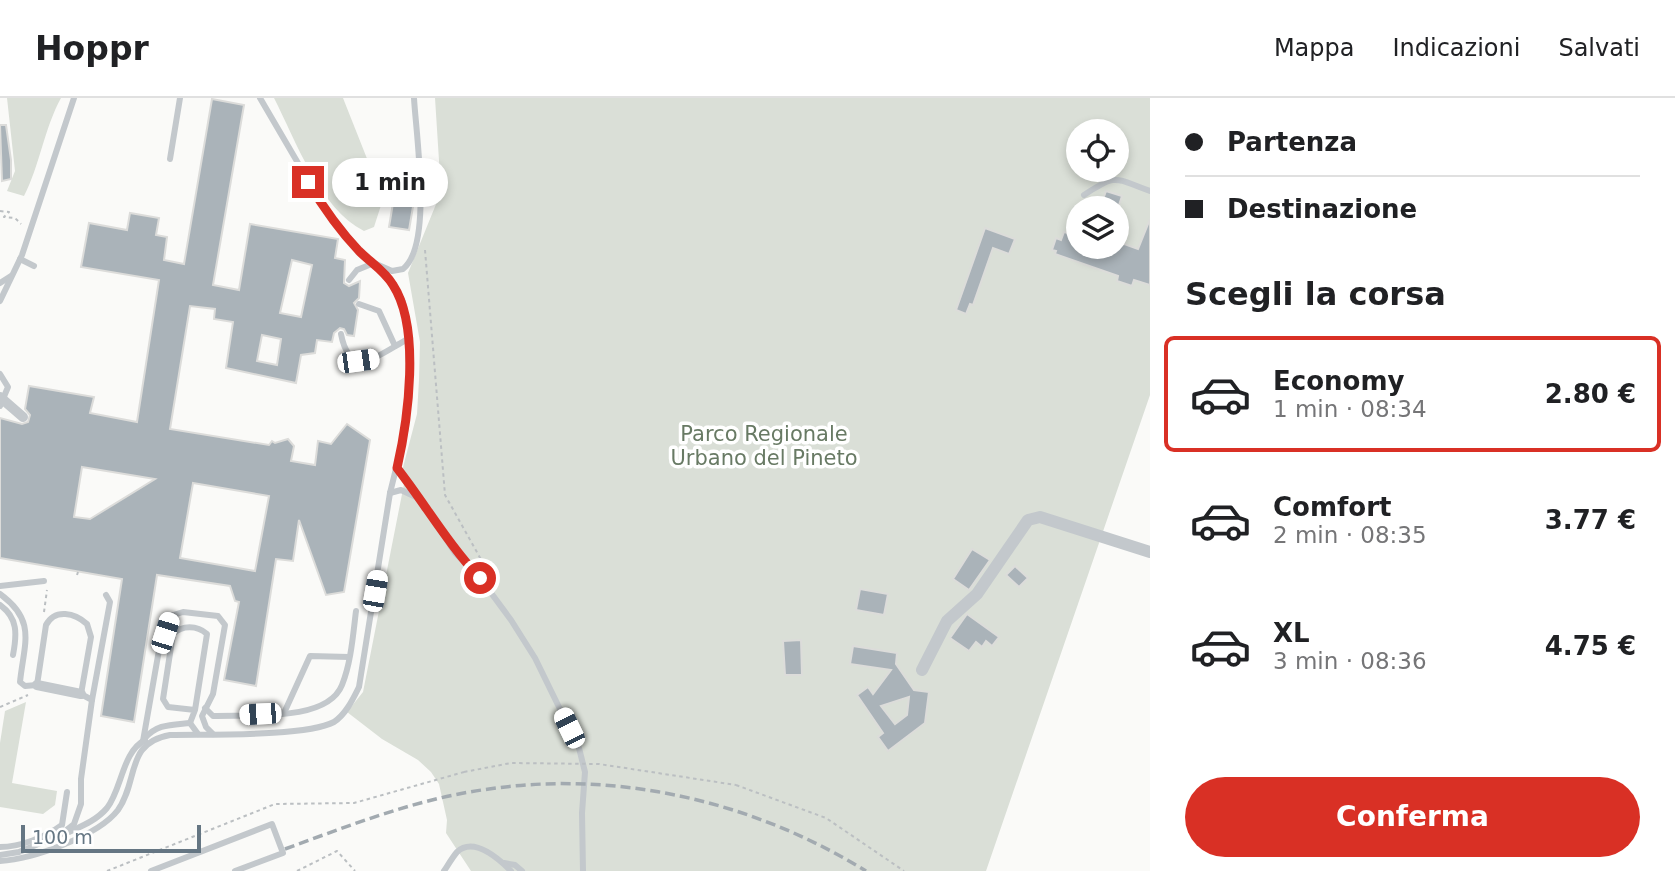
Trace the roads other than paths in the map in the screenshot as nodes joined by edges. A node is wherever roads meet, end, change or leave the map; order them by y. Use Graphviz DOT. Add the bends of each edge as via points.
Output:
graph roads {
  1 [pos="74,98"];
  2 [pos="180,98"];
  3 [pos="260,98"];
  4 [pos="414,98"];
  5 [pos="170,159"];
  6 [pos="1150,191"];
  7 [pos="1084,195"];
  8 [pos="20,259"];
  9 [pos="374,263"];
  10 [pos="34,266"];
  11 [pos="13,275"];
  12 [pos="349,280"];
  13 [pos="0,283"];
  14 [pos="0,301"];
  15 [pos="359,304"];
  16 [pos="341,334"];
  17 [pos="408,339"];
  18 [pos="395,346"];
  19 [pos="0,374"];
  20 [pos="0,397"];
  21 [pos="0,406"];
  22 [pos="23,416"];
  23 [pos="397,468"];
  24 [pos="390,494"];
  25 [pos="418,498"];
  26 [pos="1150,552"];
  27 [pos="44,581"];
  28 [pos="0,586"];
  29 [pos="0,594"];
  30 [pos="106,595"];
  31 [pos="0,605"];
  32 [pos="356,611"];
  33 [pos="13,655"];
  34 [pos="349,657"];
  35 [pos="922,670"];
  36 [pos="37,685"];
  37 [pos="81,694"];
  38 [pos="92,699"];
  39 [pos="205,708"];
  40 [pos="195,709"];
  41 [pos="284,713"];
  42 [pos="190,723"];
  43 [pos="198,734"];
  44 [pos="213,734"];
  45 [pos="153,738"];
  46 [pos="142,741"];
  47 [pos="66,792"];
  48 [pos="60,835"];
  49 [pos="0,846"];
  50 [pos="0,855"];
  51 [pos="0,862"];
  52 [pos="502,863"];
  53 [pos="151,871"];
  54 [pos="235,871"];
  55 [pos="444,871"];
  56 [pos="511,871"];
  57 [pos="522,871"];
  58 [pos="583,871"];
  1 -- 8 [label="lane"];
  2 -- 5 [label="lane"];
  3 -- 9 [label="lane" via="326,211"];
  4 -- 9 [label="lane" via="422,198 414,252 403,269 392,271"];
  6 -- 7 [label="lane" via="1115,178"];
  8 -- 10 [label="lane"];
  8 -- 11 [label="lane"];
  9 -- 12 [label="lane" via="357,270"];
  9 -- 17 [label="lane" via="403,302"];
  11 -- 13 [label="lane"];
  11 -- 14 [label="lane"];
  15 -- 18 [label="lane" via="380,311"];
  16 -- 18 [label="lane" via="343,348 358,361 373,359"];
  17 -- 18 [label="lane"];
  17 -- 23 [label="lane" via="408,409"];
  19 -- 21 [label="lane" via="8,387"];
  20 -- 22 [label="street, bridge"];
  23 -- 24 [label="lane"];
  23 -- 25 [label="lane"];
  24 -- 25 [label="lane" via="401,490"];
  24 -- 44 [label="lane" via="364,664 359,687 345,712 312,729"];
  25 -- 58 [label="lane" via="511,620 579,748 585,772"];
  26 -- 35 [label="street" via="1040,517 1028,520 977,594 947,621"];
  27 -- 28 [label="lane"];
  29 -- 36 [label="lane" via="19,610 25,623 20,681 25,686"];
  30 -- 38 [label="lane" via="110,602"];
  31 -- 33 [label="lane" via="16,627"];
  32 -- 34 [label="lane"];
  34 -- 41 [label="lane" via="342,686 329,703 312,711"];
  34 -- 41 [label="lane" via="310,656"];
  36 -- 37 [label="street"];
  36 -- 37 [label="lane" via="48,621 58,614 72,614 85,621 90,631"];
  37 -- 38 [label="lane"];
  38 -- 48 [label="lane" via="80,812"];
  39 -- 41 [label="lane" via="213,716"];
  39 -- 44 [label="lane" via="202,716"];
  39 -- 46 [label="lane" via="213,695 225,625 218,616 183,612 170,616 159,650"];
  40 -- 40 [label="lane" via="207,634 178,628 173,634 163,699 168,707"];
  40 -- 42 [label="lane"];
  42 -- 43 [label="lane"];
  42 -- 46 [label="lane" via="152,729"];
  43 -- 44 [label="lane"];
  43 -- 45 [label="lane"];
  45 -- 46 [label="lane"];
  45 -- 51 [label="lane" via="144,746 120,807 102,826 53,848"];
  46 -- 48 [label="lane" via="135,747 109,806 94,820"];
  47 -- 49 [label="lane" via="62,825 44,835"];
  48 -- 50 [label="lane"];
  52 -- 55 [label="lane" via="484,849 466,847"];
  52 -- 56 [label="lane"];
  52 -- 57 [label="lane"];
  53 -- 54 [label="lane" via="272,824 283,853"];
}
